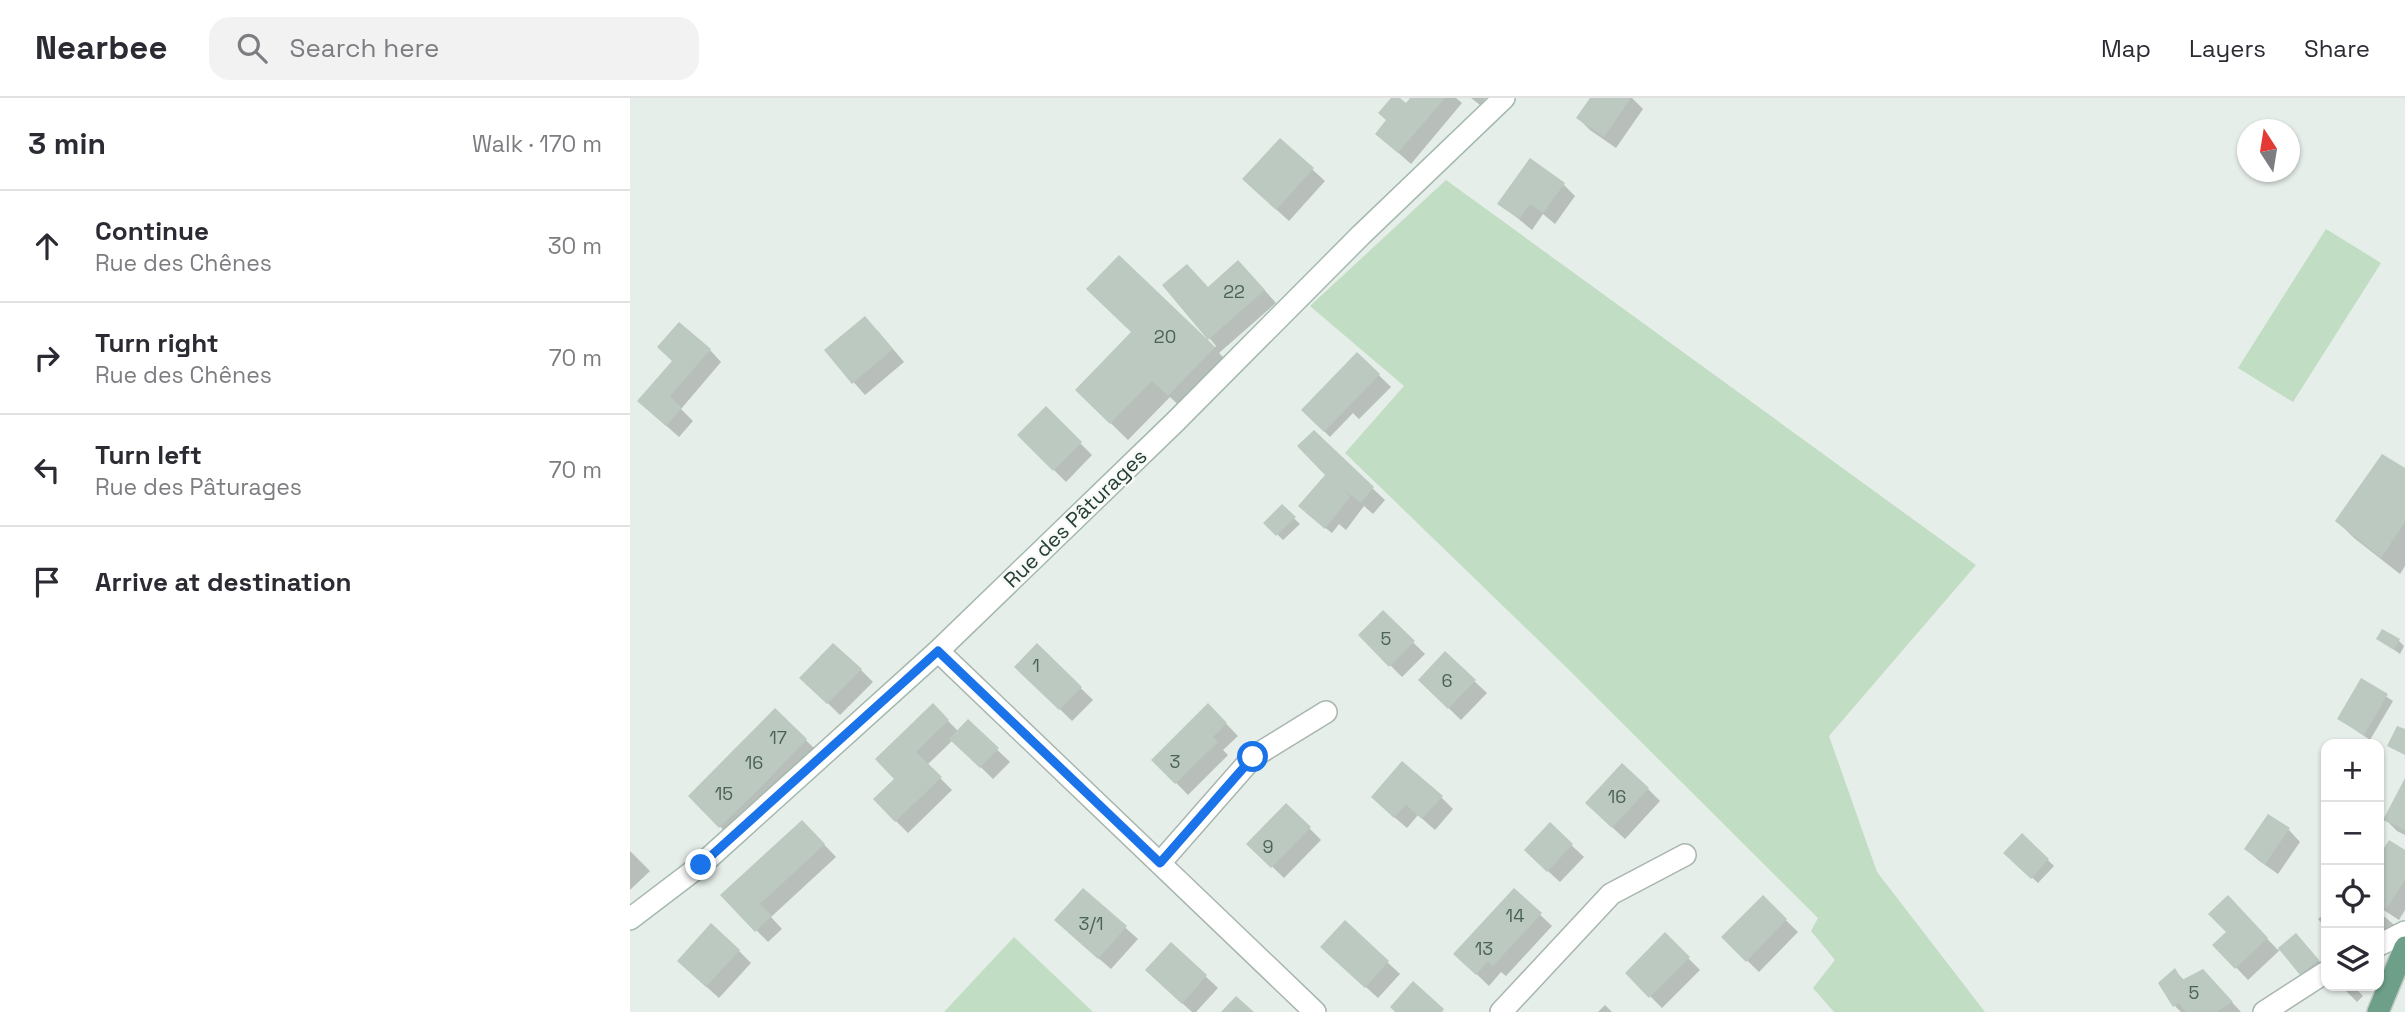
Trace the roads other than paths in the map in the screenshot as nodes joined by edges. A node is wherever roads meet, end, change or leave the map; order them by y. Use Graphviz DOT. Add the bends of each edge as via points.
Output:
graph roads {
  1 [pos="1504,98"];
  2 [pos="938,651"];
  3 [pos="1326,712"];
  4 [pos="1685,855"];
  5 [pos="1160,863"];
  6 [pos="630,919"];
  7 [pos="2405,932"];
  8 [pos="2384,942"];
  9 [pos="2405,947"];
  10 [pos="2321,975"];
  11 [pos="1315,1012"];
  12 [pos="1501,1012"];
  13 [pos="2264,1012"];
  14 [pos="2378,1012"];
  1 -- 2 [label="street, Rue des Pâturages"];
  2 -- 5 [label="street"];
  2 -- 6 [label="street, Rue des Pâturages" via="701,865"];
  3 -- 5 [label="street" via="1253,757"];
  4 -- 12 [label="street" via="1611,894"];
  5 -- 11 [label="street"];
  7 -- 8 [label="street"];
  9 -- 14 [label="main road"];
  10 -- 13 [label="street"];
}
